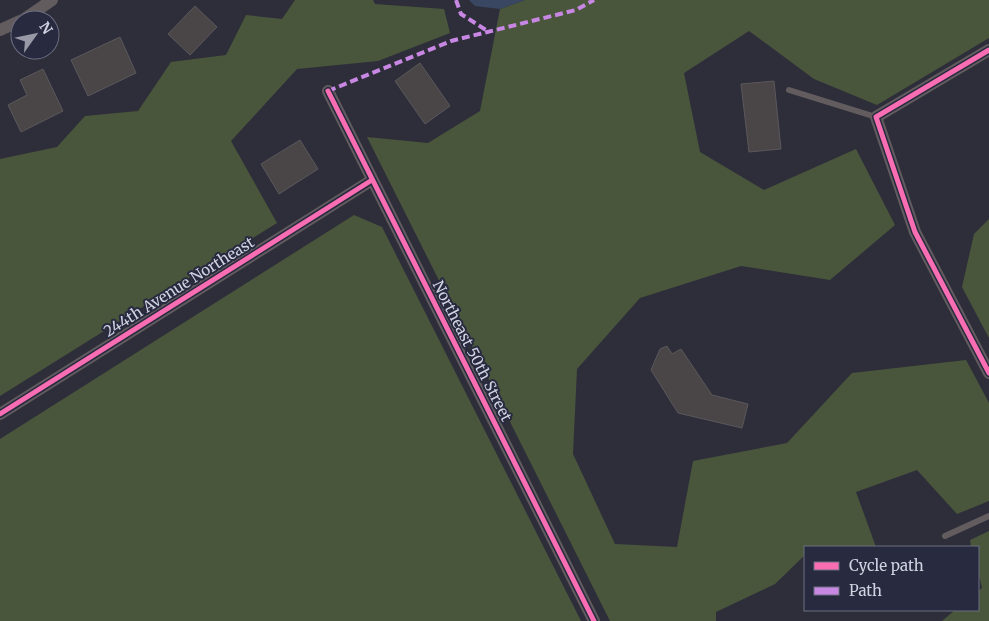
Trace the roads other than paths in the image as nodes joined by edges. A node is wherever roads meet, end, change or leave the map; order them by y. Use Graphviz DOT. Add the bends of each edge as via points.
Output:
graph roads {
  1 [pos="52,0"];
  2 [pos="37,10"];
  3 [pos="989,50"];
  4 [pos="789,90"];
  5 [pos="328,91"];
  6 [pos="876,117"];
  7 [pos="372,180"];
  8 [pos="989,373"];
  9 [pos="0,414"];
  10 [pos="989,516"];
  11 [pos="946,536"];
  12 [pos="594,621"];
  1 -- 2 [label="street"];
  3 -- 6 [label="street"];
  4 -- 6 [label="lane"];
  5 -- 7 [label="street, Northeast 50th Street"];
  6 -- 8 [label="street" via="915,232"];
  7 -- 9 [label="street, 244th Avenue Northeast"];
  7 -- 12 [label="street, Northeast 50th Street"];
  10 -- 11 [label="lane"];
}
